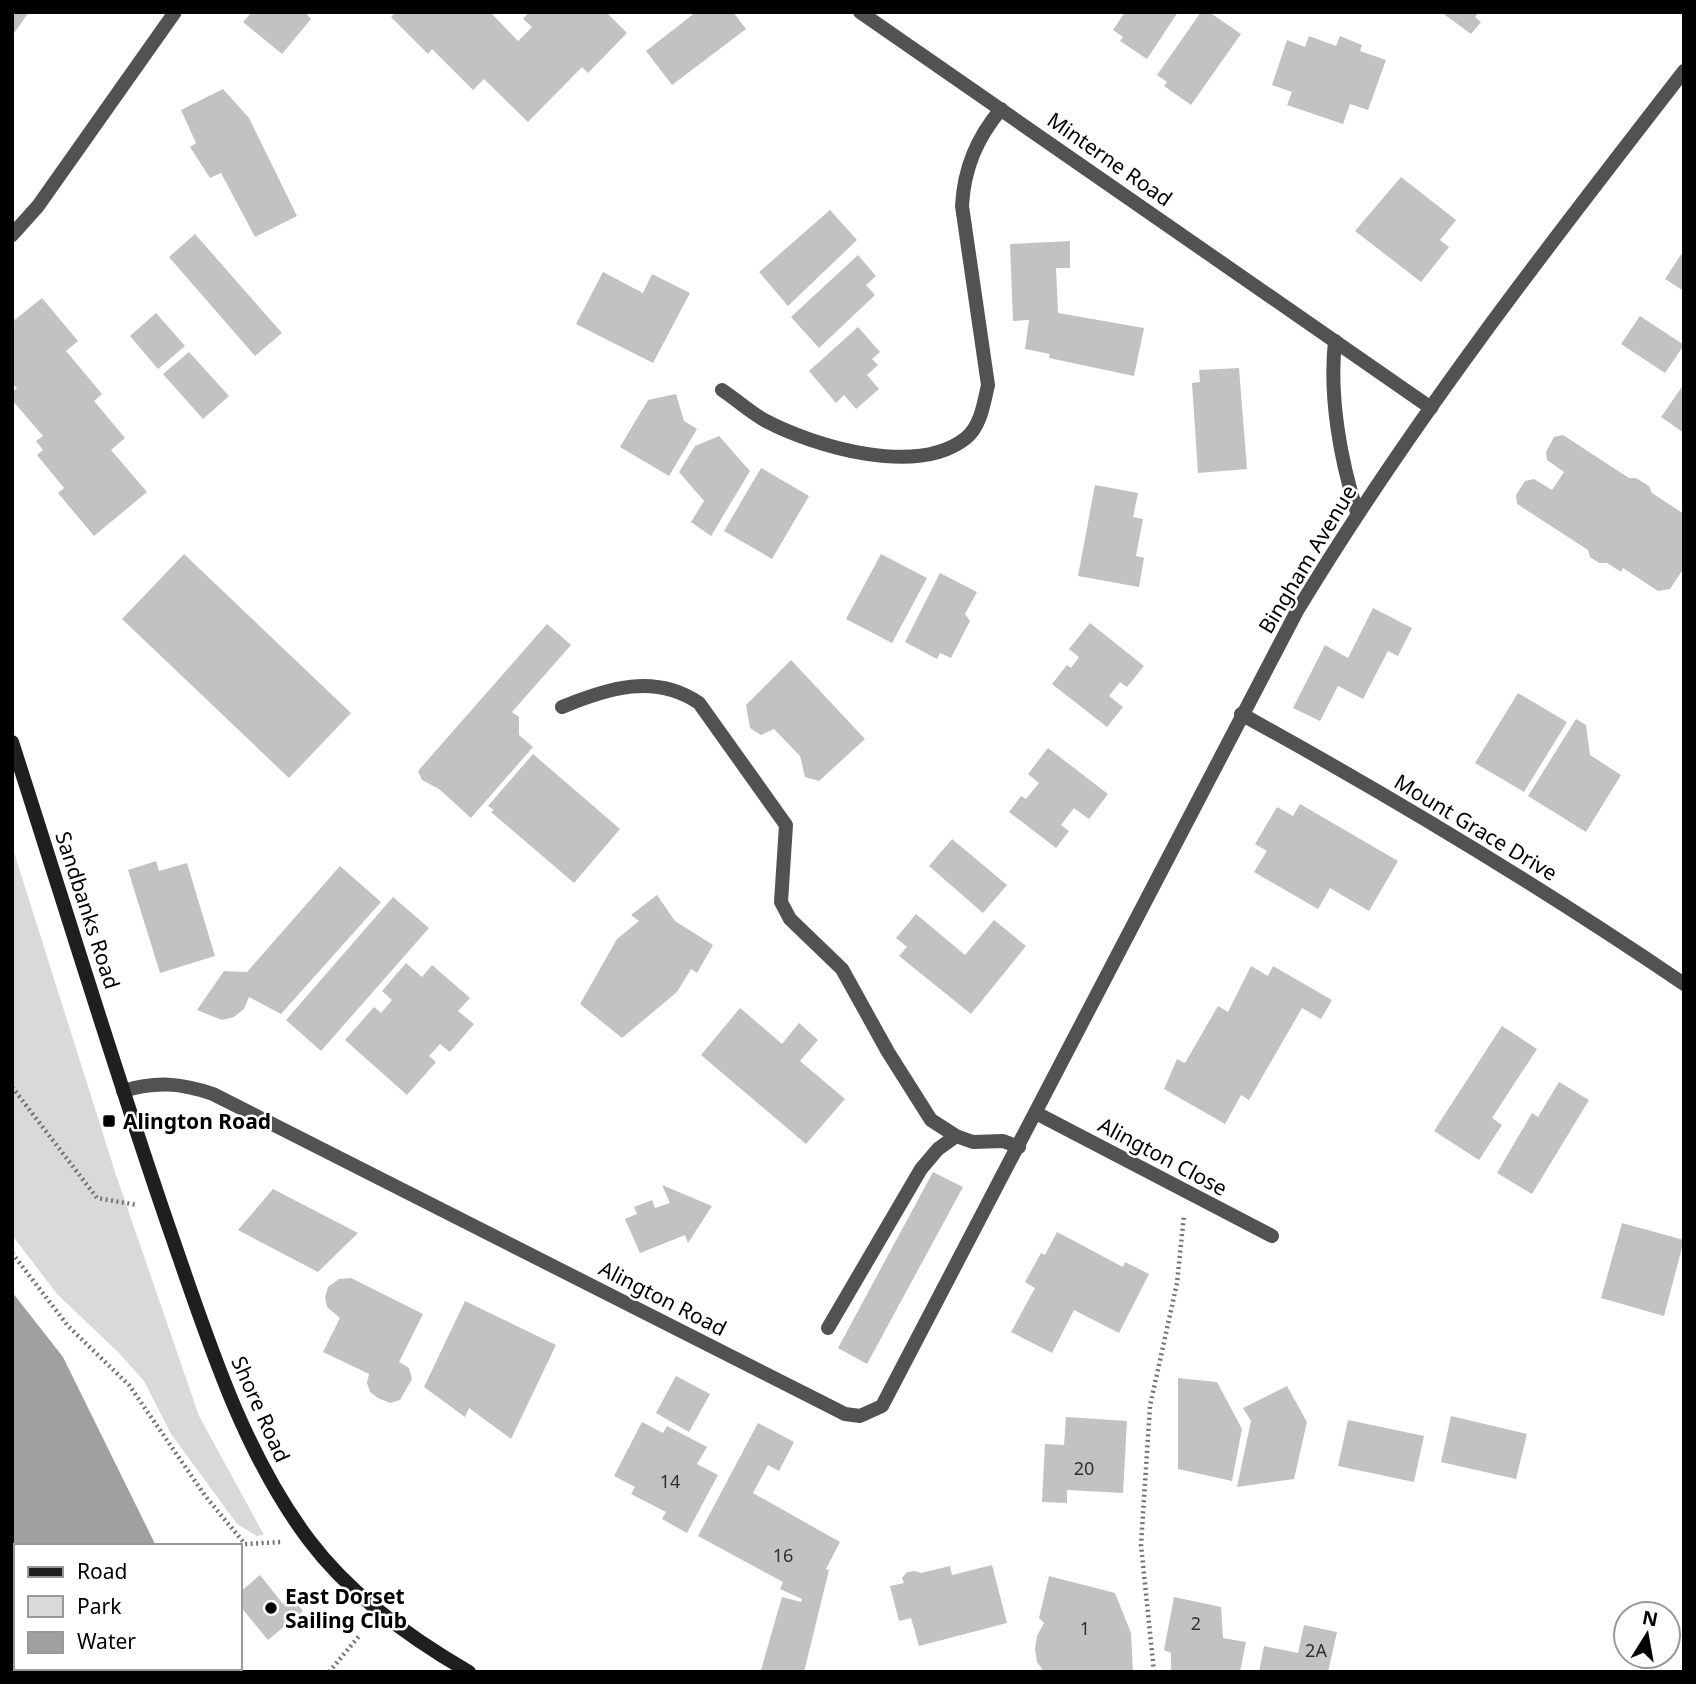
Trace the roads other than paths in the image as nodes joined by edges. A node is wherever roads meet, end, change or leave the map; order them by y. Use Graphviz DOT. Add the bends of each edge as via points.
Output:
graph roads {
  1 [pos="175,12"];
  2 [pos="860,12"];
  3 [pos="1684,71"];
  4 [pos="1001,109"];
  5 [pos="12,235"];
  6 [pos="1335,341"];
  7 [pos="722,390"];
  8 [pos="1431,408"];
  9 [pos="1357,512"];
  10 [pos="562,707"];
  11 [pos="1241,714"];
  12 [pos="12,742"];
  13 [pos="1684,984"];
  14 [pos="123,1091"];
  15 [pos="1036,1113"];
  16 [pos="956,1136"];
  17 [pos="1019,1147"];
  18 [pos="1272,1236"];
  19 [pos="828,1328"];
  20 [pos="469,1672"];
  1 -- 5 [label="street" via="38,206"];
  2 -- 4 [label="street, Minterne Road"];
  3 -- 8 [label="street, Bingham Avenue" via="1567,221"];
  4 -- 6 [label="street, Minterne Road"];
  4 -- 7 [label="street" via="977,142 964,181 962,206 988,385 982,413 968,437 941,452 901,456 860,452 809,440 764,420"];
  6 -- 8 [label="street, Minterne Road"];
  6 -- 9 [label="street" via="1332,374 1348,485"];
  8 -- 9 [label="street, Bingham Avenue"];
  9 -- 11 [label="street, Bingham Avenue"];
  10 -- 16 [label="street" via="604,690 637,685 682,692 699,703 786,825 781,902 790,919 842,969 912,1093 931,1120"];
  11 -- 13 [label="street, Mount Grace Drive" via="1449,834"];
  11 -- 15 [label="street, Bingham Avenue"];
  12 -- 14 [label="main road, Sandbanks Road"];
  14 -- 17 [label="street, Alington Road" via="143,1085 183,1084 213,1094 845,1414 860,1416 882,1406 893,1390"];
  14 -- 20 [label="main road, Shore Road" via="212,1351 269,1477 309,1539 344,1581 389,1619"];
  15 -- 17 [label="street, Alington Road"];
  15 -- 18 [label="street, Alington Close"];
  16 -- 17 [label="street"];
  16 -- 19 [label="street" via="921,1169"];
}
